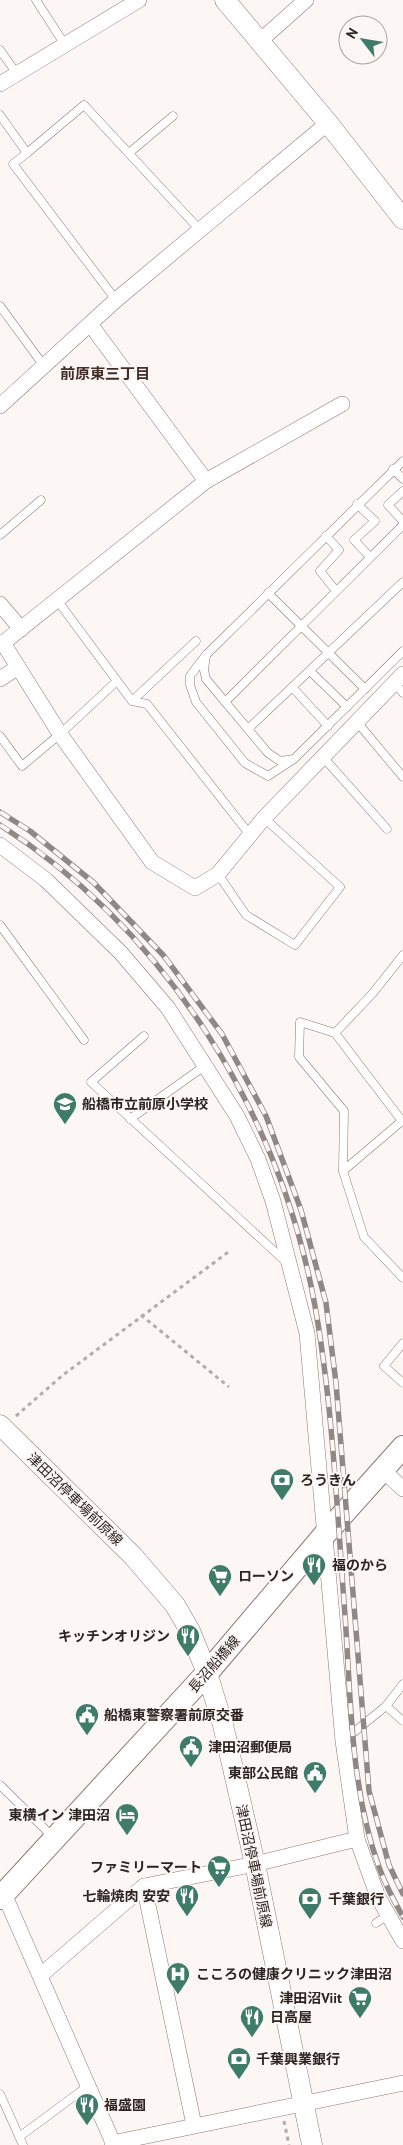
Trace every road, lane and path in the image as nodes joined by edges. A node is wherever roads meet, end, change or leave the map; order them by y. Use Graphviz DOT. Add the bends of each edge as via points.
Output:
graph roads {
  1 [pos="36,0"];
  2 [pos="225,0"];
  3 [pos="306,0"];
  4 [pos="130,2"];
  5 [pos="260,41"];
  6 [pos="65,45"];
  7 [pos="0,50"];
  8 [pos="17,74"];
  9 [pos="0,84"];
  10 [pos="0,115"];
  11 [pos="172,116"];
  12 [pos="328,123"];
  13 [pos="27,153"];
  14 [pos="129,154"];
  15 [pos="403,219"];
  16 [pos="199,229"];
  17 [pos="116,300"];
  18 [pos="0,306"];
  19 [pos="90,324"];
  20 [pos="44,366"];
  21 [pos="342,404"];
  22 [pos="0,406"];
  23 [pos="403,462"];
  24 [pos="393,469"];
  25 [pos="403,479"];
  26 [pos="206,481"];
  27 [pos="403,491"];
  28 [pos="41,500"];
  29 [pos="358,504"];
  30 [pos="403,523"];
  31 [pos="0,535"];
  32 [pos="326,536"];
  33 [pos="370,557"];
  34 [pos="403,582"];
  35 [pos="336,591"];
  36 [pos="268,593"];
  37 [pos="57,600"];
  38 [pos="0,604"];
  39 [pos="301,626"];
  40 [pos="21,629"];
  41 [pos="196,641"];
  42 [pos="403,651"];
  43 [pos="328,654"];
  44 [pos="206,655"];
  45 [pos="18,668"];
  46 [pos="310,671"];
  47 [pos="0,679"];
  48 [pos="117,681"];
  49 [pos="400,683"];
  50 [pos="292,687"];
  51 [pos="364,689"];
  52 [pos="132,701"];
  53 [pos="225,702"];
  54 [pos="347,706"];
  55 [pos="357,722"];
  56 [pos="328,726"];
  57 [pos="248,729"];
  58 [pos="60,734"];
  59 [pos="0,736"];
  60 [pos="323,757"];
  61 [pos="294,759"];
  62 [pos="403,778"];
  63 [pos="264,818"];
  64 [pos="387,829"];
  65 [pos="250,834"];
  66 [pos="0,845"];
  67 [pos="218,874"];
  68 [pos="0,925"];
  69 [pos="403,955"];
  70 [pos="334,1033"];
  71 [pos="144,1036"];
  72 [pos="84,1040"];
  73 [pos="206,1066"];
  74 [pos="130,1119"];
  75 [pos="403,1121"];
  76 [pos="343,1171"];
  77 [pos="231,1250"];
  78 [pos="291,1267"];
  79 [pos="403,1278"];
  80 [pos="141,1315"];
  81 [pos="403,1343"];
  82 [pos="403,1383"];
  83 [pos="229,1387"];
  84 [pos="1,1426"];
  85 [pos="403,1447"];
  86 [pos="383,1470"];
  87 [pos="403,1489"];
  88 [pos="326,1533"];
  89 [pos="207,1673"];
  90 [pos="403,1684"];
  91 [pos="386,1706"];
  92 [pos="403,1721"];
  93 [pos="344,1741"];
  94 [pos="0,1785"];
  95 [pos="54,1838"];
  96 [pos="358,1839"];
  97 [pos="255,1864"];
  98 [pos="144,1886"];
  99 [pos="2,1896"];
  100 [pos="403,1941"];
  101 [pos="40,1975"];
  102 [pos="403,2083"];
  103 [pos="88,2086"];
  104 [pos="0,2094"];
  105 [pos="303,2105"];
  106 [pos="283,2118"];
  107 [pos="194,2125"];
  108 [pos="19,2137"];
  109 [pos="113,2144"];
  110 [pos="23,2145"];
  111 [pos="289,2145"];
  112 [pos="312,2145"];
  1 -- 6 [label="lane"];
  2 -- 5 [label="main road"];
  3 -- 5 [label="street"];
  4 -- 6 [label="street"];
  5 -- 12 [label="main road"];
  6 -- 8 [label="street"];
  7 -- 8 [label="lane"];
  8 -- 9 [label="street"];
  10 -- 13 [label="lane"];
  11 -- 14 [label="lane"];
  12 -- 15 [label="main road"];
  12 -- 16 [label="street"];
  13 -- 14 [label="lane" via="84,105"];
  13 -- 17 [label="lane" via="13,164"];
  14 -- 16 [label="lane"];
  16 -- 17 [label="street"];
  17 -- 19 [label="street"];
  18 -- 20 [label="lane"];
  19 -- 20 [label="street"];
  19 -- 26 [label="street"];
  20 -- 22 [label="street"];
  21 -- 26 [label="street"];
  23 -- 24 [label="lane"];
  24 -- 25 [label="lane"];
  24 -- 29 [label="lane"];
  26 -- 37 [label="street"];
  27 -- 30 [label="lane" via="388,505"];
  28 -- 31 [label="lane"];
  29 -- 32 [label="lane"];
  29 -- 33 [label="lane" via="375,521 354,540"];
  30 -- 33 [label="lane"];
  32 -- 35 [label="lane" via="339,550 320,571"];
  32 -- 36 [label="lane"];
  33 -- 35 [label="lane"];
  34 -- 43 [label="lane"];
  35 -- 39 [label="lane"];
  36 -- 39 [label="lane"];
  36 -- 44 [label="lane"];
  37 -- 40 [label="street"];
  37 -- 48 [label="lane"];
  38 -- 40 [label="street"];
  39 -- 43 [label="lane"];
  39 -- 53 [label="lane"];
  40 -- 45 [label="street" via="3,643"];
  41 -- 52 [label="lane"];
  42 -- 51 [label="lane"];
  43 -- 46 [label="lane"];
  43 -- 51 [label="lane"];
  44 -- 53 [label="lane" via="206,679"];
  44 -- 61 [label="lane" via="190,676 196,702 245,763 268,776"];
  45 -- 47 [label="street"];
  45 -- 58 [label="street"];
  46 -- 50 [label="lane"];
  46 -- 54 [label="lane"];
  48 -- 52 [label="lane"];
  48 -- 58 [label="lane"];
  49 -- 55 [label="street"];
  50 -- 56 [label="lane"];
  50 -- 57 [label="lane"];
  51 -- 54 [label="lane"];
  52 -- 65 [label="lane" via="147,704"];
  53 -- 57 [label="lane"];
  54 -- 56 [label="lane"];
  55 -- 60 [label="street"];
  55 -- 62 [label="lane"];
  56 -- 61 [label="lane"];
  57 -- 61 [label="lane" via="268,753 280,761"];
  58 -- 59 [label="lane" via="22,766"];
  58 -- 67 [label="street" via="152,862 195,888"];
  60 -- 63 [label="street"];
  60 -- 64 [label="lane"];
  63 -- 65 [label="street"];
  63 -- 67 [label="lane" via="340,887 295,945 246,915"];
  65 -- 67 [label="street"];
  66 -- 73 [label="street" via="46,880 121,953 168,1008"];
  68 -- 72 [label="lane"];
  69 -- 70 [label="lane" via="373,993"];
  70 -- 75 [label="lane"];
  70 -- 76 [label="lane" via="300,1022 299,1056 344,1111"];
  71 -- 74 [label="lane" via="91,1082"];
  73 -- 74 [label="lane"];
  73 -- 78 [label="street" via="237,1116 258,1159 274,1201"];
  74 -- 78 [label="lane"];
  75 -- 76 [label="lane"];
  76 -- 79 [label="lane" via="364,1237"];
  77 -- 80 [label="path"];
  78 -- 88 [label="street" via="307,1333"];
  80 -- 83 [label="path"];
  80 -- 84 [label="path"];
  81 -- 82 [label="lane" via="384,1366"];
  84 -- 89 [label="main road, 津田沼停車場前原線" via="155,1580 190,1631"];
  85 -- 86 [label="main road, 長沼船橋線"];
  86 -- 87 [label="street"];
  86 -- 88 [label="main road, 長沼船橋線"];
  88 -- 89 [label="main road, 長沼船橋線"];
  88 -- 93 [label="street"];
  89 -- 95 [label="main road, 長沼船橋線"];
  89 -- 97 [label="main road, 津田沼停車場前原線" via="223,1725"];
  90 -- 91 [label="lane"];
  91 -- 92 [label="lane"];
  91 -- 93 [label="lane"];
  93 -- 96 [label="street"];
  94 -- 95 [label="lane"];
  95 -- 99 [label="main road, 長沼船橋線"];
  96 -- 97 [label="street"];
  96 -- 100 [label="street" via="382,1919"];
  97 -- 98 [label="street"];
  97 -- 105 [label="main road, 津田沼停車場前原線"];
  98 -- 101 [label="street"];
  98 -- 107 [label="street"];
  99 -- 101 [label="street"];
  101 -- 103 [label="street"];
  102 -- 105 [label="street"];
  103 -- 108 [label="lane"];
  103 -- 109 [label="street"];
  104 -- 108 [label="lane"];
  105 -- 107 [label="street"];
  105 -- 112 [label="main road, 津田沼停車場前原線"];
  106 -- 111 [label="path"];
  107 -- 109 [label="street"];
  108 -- 110 [label="lane"];
}
